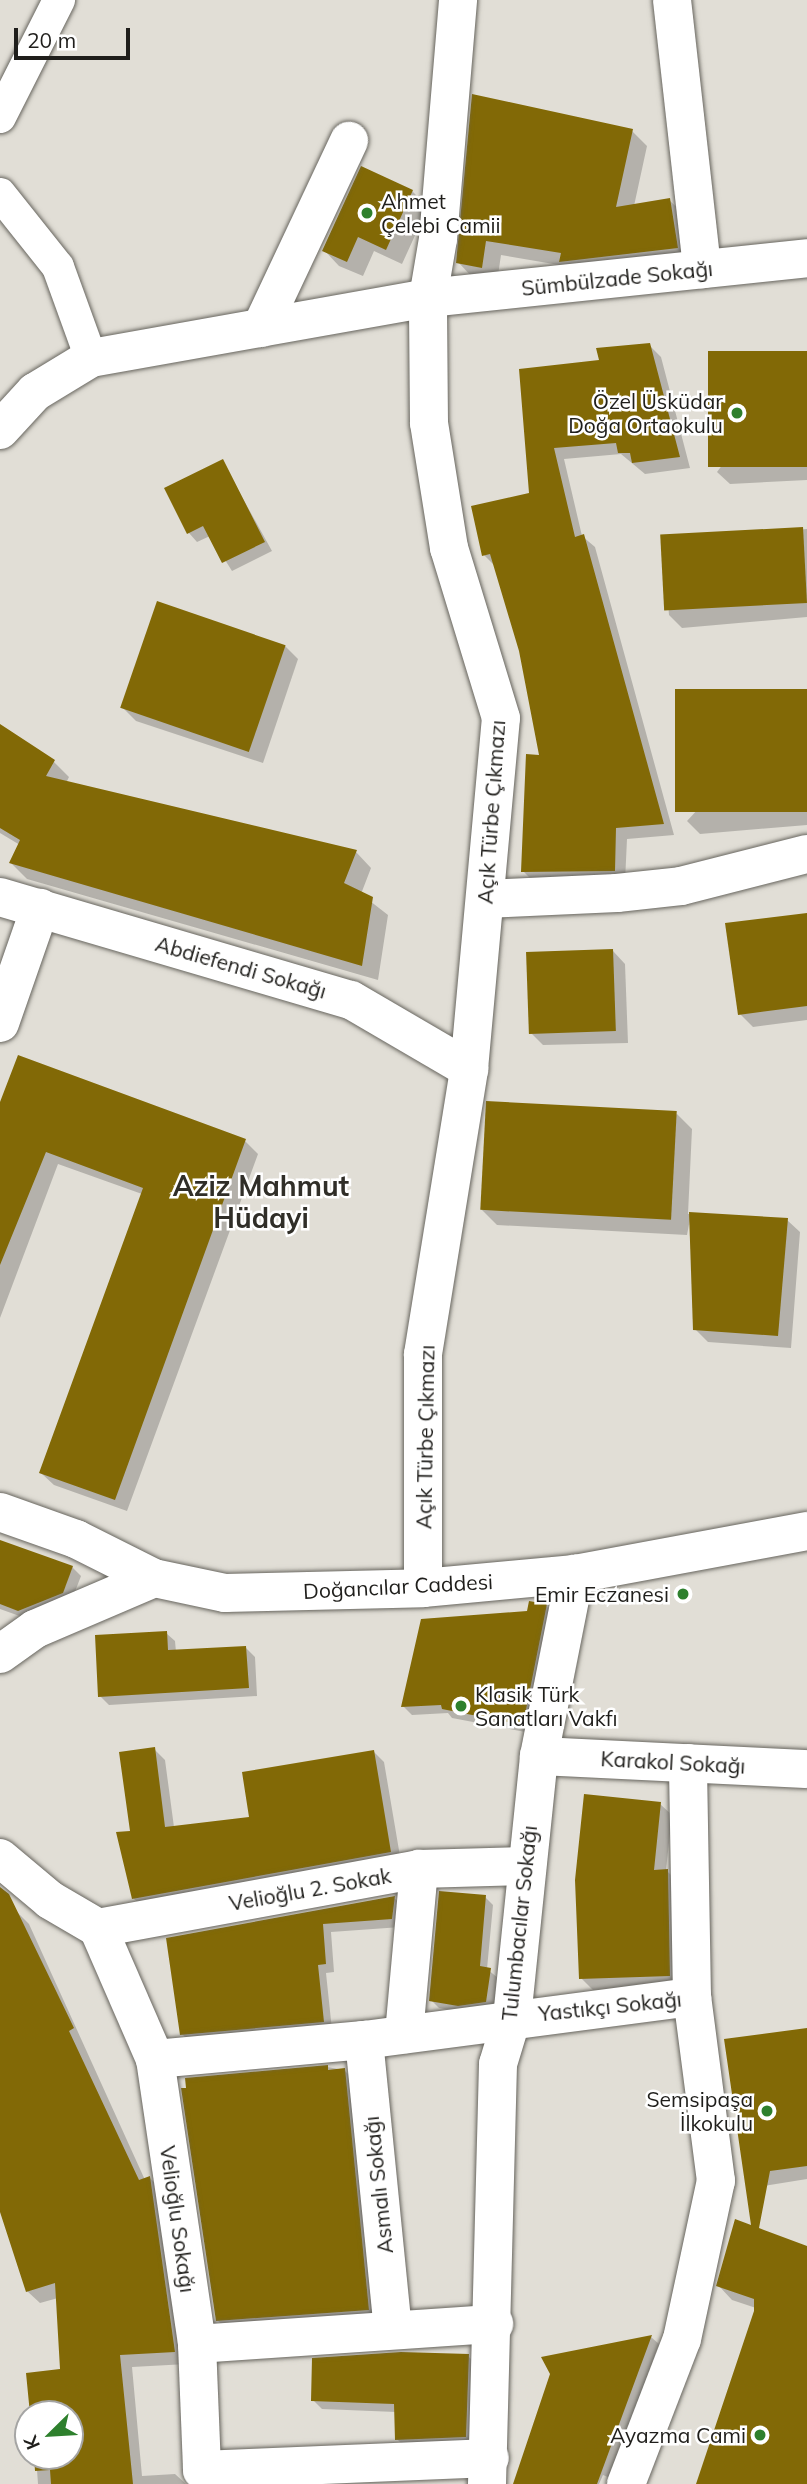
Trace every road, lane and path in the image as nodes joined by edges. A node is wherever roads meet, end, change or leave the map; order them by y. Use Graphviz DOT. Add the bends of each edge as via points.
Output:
graph roads {
  1 [pos="59,0"];
  2 [pos="458,0"];
  3 [pos="672,0"];
  4 [pos="0,117"];
  5 [pos="349,141"];
  6 [pos="0,194"];
  7 [pos="807,258"];
  8 [pos="702,269"];
  9 [pos="428,299"];
  10 [pos="261,328"];
  11 [pos="90,358"];
  12 [pos="0,430"];
  13 [pos="807,854"];
  14 [pos="0,897"];
  15 [pos="485,899"];
  16 [pos="40,908"];
  17 [pos="0,1023"];
  18 [pos="469,1069"];
  19 [pos="0,1513"];
  20 [pos="807,1531"];
  21 [pos="575,1574"];
  22 [pos="154,1578"];
  23 [pos="423,1588"];
  24 [pos="0,1654"];
  25 [pos="539,1756"];
  26 [pos="688,1763"];
  27 [pos="807,1769"];
  28 [pos="0,1858"];
  29 [pos="525,1866"];
  30 [pos="419,1869"];
  31 [pos="98,1928"];
  32 [pos="692,1997"];
  33 [pos="512,2018"];
  34 [pos="404,2034"];
  35 [pos="364,2040"];
  36 [pos="155,2059"];
  37 [pos="494,2324"];
  38 [pos="393,2330"];
  39 [pos="197,2344"];
  40 [pos="488,2471"];
  41 [pos="626,2484"];
  1 -- 4 [label="street"];
  2 -- 9 [label="street, Açık Türbe Çıkmazı" via="438,239"];
  3 -- 8 [label="street"];
  5 -- 10 [label="street"];
  6 -- 11 [label="street" via="58,267"];
  7 -- 8 [label="street, Sümbülzade Sokağı"];
  8 -- 9 [label="street, Sümbülzade Sokağı"];
  9 -- 10 [label="street, Sümbülzade Sokağı"];
  9 -- 15 [label="street, Açık Türbe Çıkmazı" via="429,423 449,548 501,718"];
  10 -- 11 [label="street, Sümbülzade Sokağı"];
  11 -- 12 [label="street" via="35,392"];
  13 -- 15 [label="street" via="681,886 617,894"];
  14 -- 16 [label="street, Abdiefendi Sokağı"];
  15 -- 18 [label="street, Açık Türbe Çıkmazı"];
  16 -- 17 [label="street"];
  16 -- 18 [label="street, Abdiefendi Sokağı" via="351,1000"];
  18 -- 23 [label="street, Açık Türbe Çıkmazı" via="423,1354"];
  19 -- 22 [label="street, Doğancılar Caddesi" via="76,1539"];
  20 -- 21 [label="street, Doğancılar Caddesi"];
  21 -- 23 [label="street, Doğancılar Caddesi"];
  21 -- 25 [label="street, Tulumbacılar Sokağı"];
  22 -- 23 [label="street, Doğancılar Caddesi" via="225,1593"];
  22 -- 24 [label="street" via="35,1629"];
  25 -- 26 [label="street, Karakol Sokağı"];
  25 -- 29 [label="street, Tulumbacılar Sokağı"];
  26 -- 27 [label="street, Karakol Sokağı"];
  26 -- 32 [label="street"];
  28 -- 31 [label="street" via="50,1899"];
  29 -- 30 [label="street, Velioğlu 2. Sokak"];
  29 -- 33 [label="street, Tulumbacılar Sokağı"];
  30 -- 31 [label="street, Velioğlu 2. Sokak"];
  30 -- 34 [label="street"];
  31 -- 36 [label="street, Velioğlu Sokağı"];
  32 -- 33 [label="street, Yastıkçı Sokağı"];
  32 -- 41 [label="street" via="716,2182 682,2339"];
  33 -- 34 [label="street, Yastıkçı Sokağı"];
  33 -- 37 [label="street, Tulumbacılar Sokağı" via="498,2064"];
  34 -- 35 [label="street, Yastıkçı Sokağı"];
  35 -- 36 [label="street, Yastıkçı Sokağı"];
  35 -- 38 [label="street, Asmalı Sokağı"];
  36 -- 39 [label="street, Velioğlu Sokağı"];
  37 -- 38 [label="street"];
  37 -- 40 [label="street, Tulumbacılar Sokağı"];
  38 -- 39 [label="street"];
  39 -- 40 [label="street, Velioğlu Sokağı" via="202,2470"];
}
